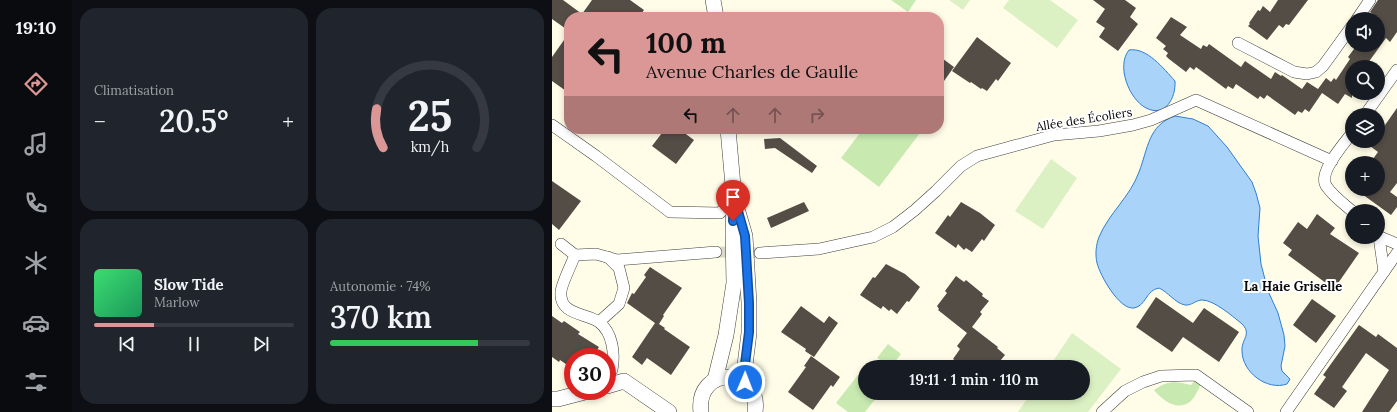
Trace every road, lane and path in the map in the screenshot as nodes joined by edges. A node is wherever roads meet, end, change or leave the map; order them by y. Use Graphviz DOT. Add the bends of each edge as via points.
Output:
graph roads {
  1 [pos="713,0"];
  2 [pos="1370,0"];
  3 [pos="715,12"];
  4 [pos="1362,12"];
  5 [pos="1345,36"];
  6 [pos="1238,43"];
  7 [pos="1397,70"];
  8 [pos="1370,108"];
  9 [pos="552,125"];
  10 [pos="564,133"];
  11 [pos="565,134"];
  12 [pos="728,134"];
  13 [pos="1345,143"];
  14 [pos="1332,161"];
  15 [pos="734,197"];
  16 [pos="1345,205"];
  17 [pos="1385,240"];
  18 [pos="561,244"];
  19 [pos="1379,244"];
  20 [pos="1397,244"];
  21 [pos="716,252"];
  22 [pos="760,253"];
  23 [pos="1397,253"];
  24 [pos="575,255"];
  25 [pos="608,257"];
  26 [pos="1384,272"];
  27 [pos="599,322"];
  28 [pos="612,348"];
  29 [pos="715,380"];
  30 [pos="745,382"];
  31 [pos="616,383"];
  32 [pos="564,397"];
  33 [pos="552,399"];
  34 [pos="669,412"];
  35 [pos="699,412"];
  36 [pos="755,412"];
  37 [pos="1102,412"];
  38 [pos="1248,412"];
  39 [pos="1286,412"];
  1 -- 3 [label="street"];
  2 -- 4 [label="street"];
  5 -- 6 [label="street" via="1323,66 1316,72 1307,74 1294,72"];
  7 -- 8 [label="street"];
  9 -- 10 [label="street"];
  11 -- 15 [label="street" via="670,212 720,213"];
  12 -- 15 [label="street"];
  13 -- 14 [label="street"];
  14 -- 16 [label="street" via="1325,170 1324,180 1326,186"];
  14 -- 22 [label="street, Allée des Écoliers" via="1196,100 1133,125 1054,135 977,156 961,166 911,213 874,237 819,249"];
  15 -- 29 [label="street" via="734,283 726,335"];
  15 -- 30 [label="street" via="745,236 749,303"];
  17 -- 20 [label="street"];
  18 -- 24 [label="street"];
  19 -- 26 [label="street"];
  21 -- 25 [label="street" via="617,260"];
  23 -- 26 [label="street"];
  24 -- 25 [label="street" via="596,254"];
  24 -- 27 [label="street" via="561,292 562,302 570,311"];
  25 -- 27 [label="street" via="619,268 624,288 619,304"];
  26 -- 39 [label="street"];
  27 -- 28 [label="street" via="610,335"];
  29 -- 30 [label="street" via="730,377"];
  29 -- 35 [label="street" via="702,393"];
  30 -- 36 [label="street" via="755,396"];
  31 -- 34 [label="street" via="624,381"];
  32 -- 33 [label="street"];
  37 -- 38 [label="street" via="1126,391 1143,382 1161,376 1185,375 1196,375"];
}
